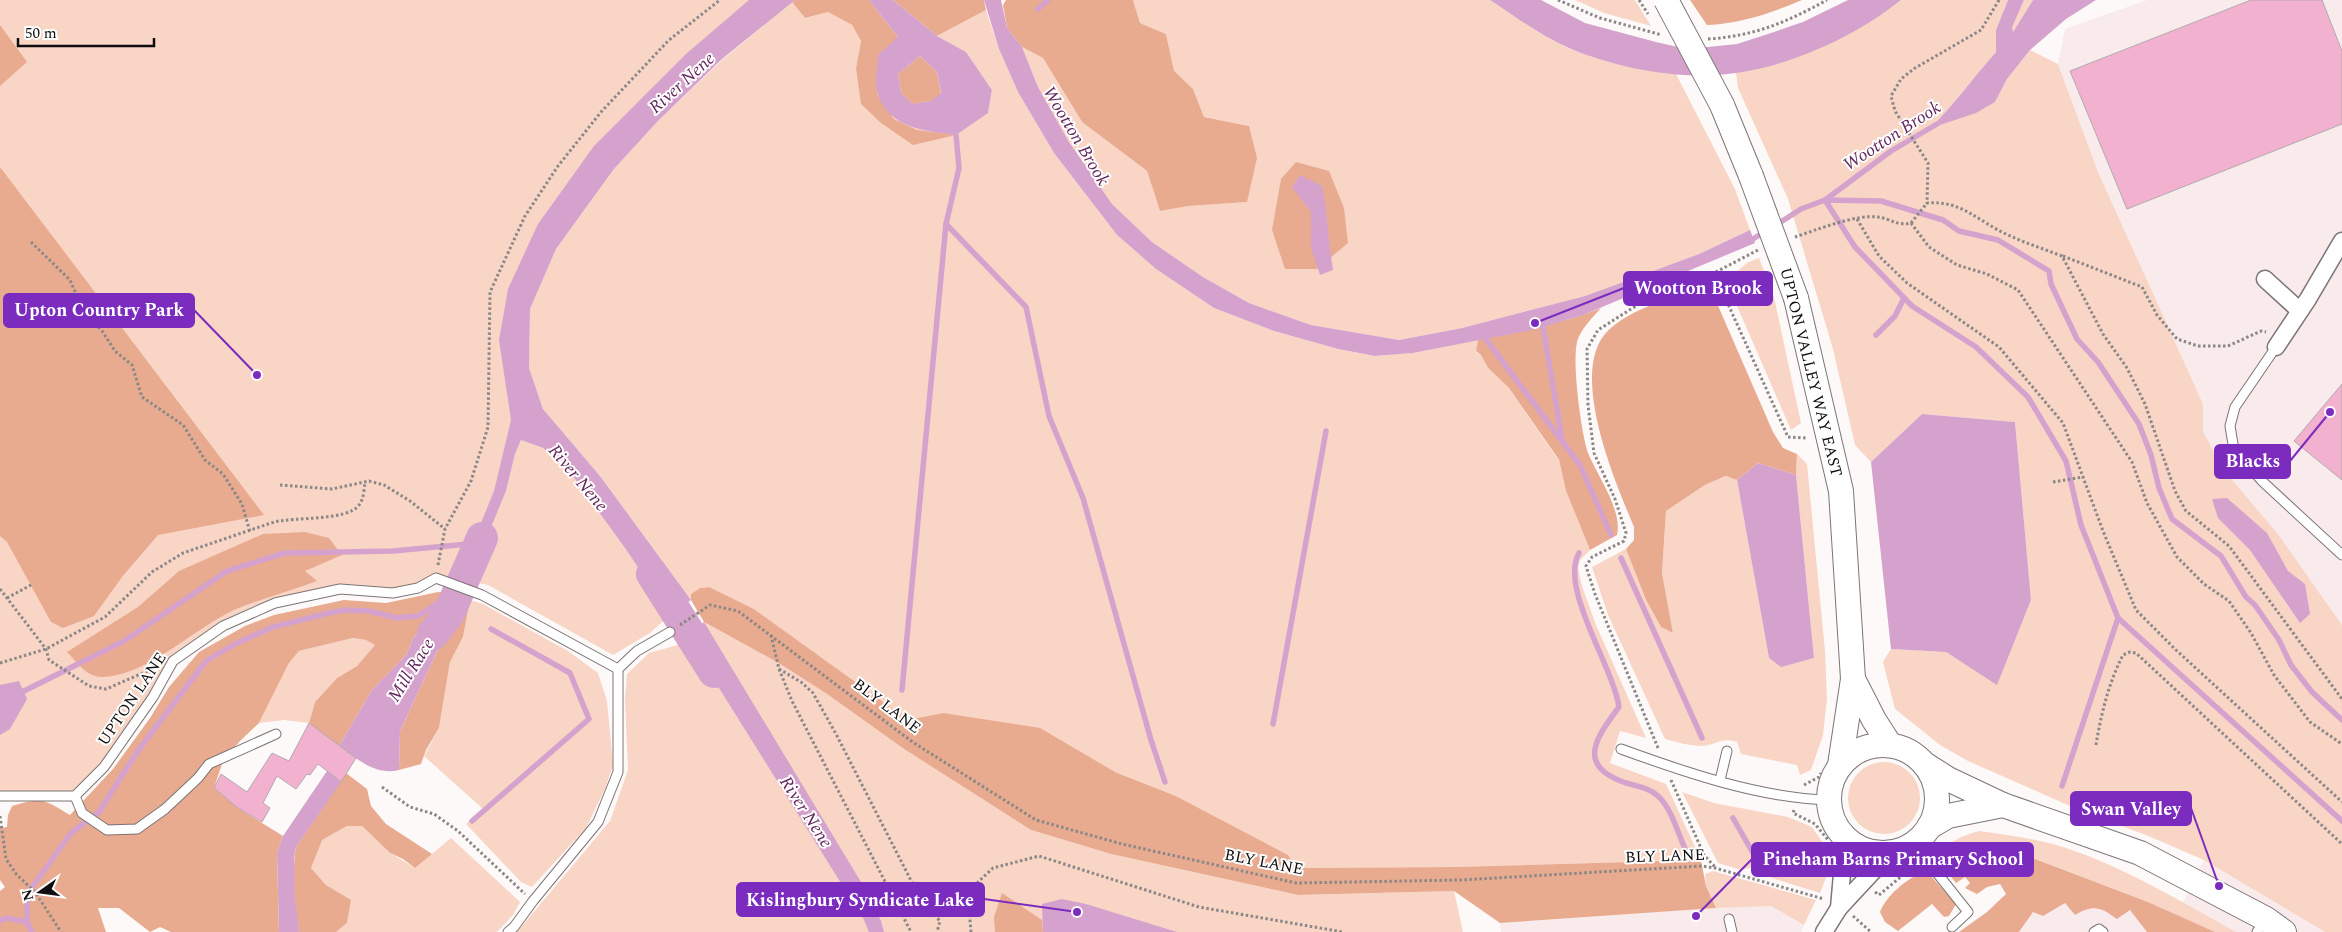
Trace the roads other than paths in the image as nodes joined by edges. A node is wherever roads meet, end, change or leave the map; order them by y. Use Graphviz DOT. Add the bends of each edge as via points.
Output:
graph roads {
  1 [pos="1666,0"];
  2 [pos="2342,241"];
  3 [pos="2265,279"];
  4 [pos="2300,311"];
  5 [pos="2280,341"];
  6 [pos="2342,555"];
  7 [pos="670,632"];
  8 [pos="618,669"];
  9 [pos="1852,678"];
  10 [pos="276,734"];
  11 [pos="1890,745"];
  12 [pos="1620,749"];
  13 [pos="1727,751"];
  14 [pos="1926,765"];
  15 [pos="1831,767"];
  16 [pos="1720,780"];
  17 [pos="0,796"];
  18 [pos="75,796"];
  19 [pos="1828,800"];
  20 [pos="2003,806"];
  21 [pos="1922,843"];
  22 [pos="1837,845"];
  23 [pos="1891,852"];
  24 [pos="1839,908"];
  25 [pos="1729,918"];
  26 [pos="1952,927"];
  27 [pos="2269,928"];
  28 [pos="508,932"];
  29 [pos="1732,932"];
  30 [pos="1824,932"];
  31 [pos="2094,932"];
  32 [pos="2103,932"];
  1 -- 9 [label="street, UPTON VALLEY WAY EAST, bridge" via="1722,105 1796,298 1840,491"];
  2 -- 4 [label="street"];
  3 -- 4 [label="street"];
  4 -- 5 [label="street"];
  5 -- 6 [label="lane" via="2235,406 2230,426 2234,450 2263,482"];
  7 -- 8 [label="lane" via="637,651"];
  8 -- 18 [label="lane, UPTON LANE" via="482,595 436,578 418,588 393,592 340,589 276,603 223,626 173,661 153,697 104,767"];
  8 -- 28 [label="lane" via="618,772 598,822"];
  9 -- 11 [label="street, UPTON VALLEY WAY EAST"];
  9 -- 15 [label="street, UPTON VALLEY WAY EAST"];
  10 -- 18 [label="lane" via="208,764 177,798 137,829 107,830 82,814"];
  11 -- 14 [label="street" via="1915,755"];
  11 -- 15 [label="street" via="1854,752"];
  12 -- 16 [label="lane"];
  13 -- 16 [label="lane"];
  14 -- 20 [label="street"];
  14 -- 21 [label="street" via="1934,780 1937,801 1935,815"];
  15 -- 19 [label="street"];
  16 -- 19 [label="lane" via="1771,795"];
  17 -- 18 [label="lane"];
  19 -- 22 [label="street" via="1837,828"];
  20 -- 21 [label="street" via="1948,816"];
  20 -- 27 [label="street" via="2140,853"];
  21 -- 23 [label="street"];
  21 -- 26 [label="lane" via="1968,912"];
  22 -- 23 [label="street" via="1876,853"];
  22 -- 24 [label="street"];
  23 -- 24 [label="street"];
  24 -- 30 [label="street"];
  25 -- 29 [label="lane"];
  31 -- 32 [label="lane" via="2099,929"];
}
